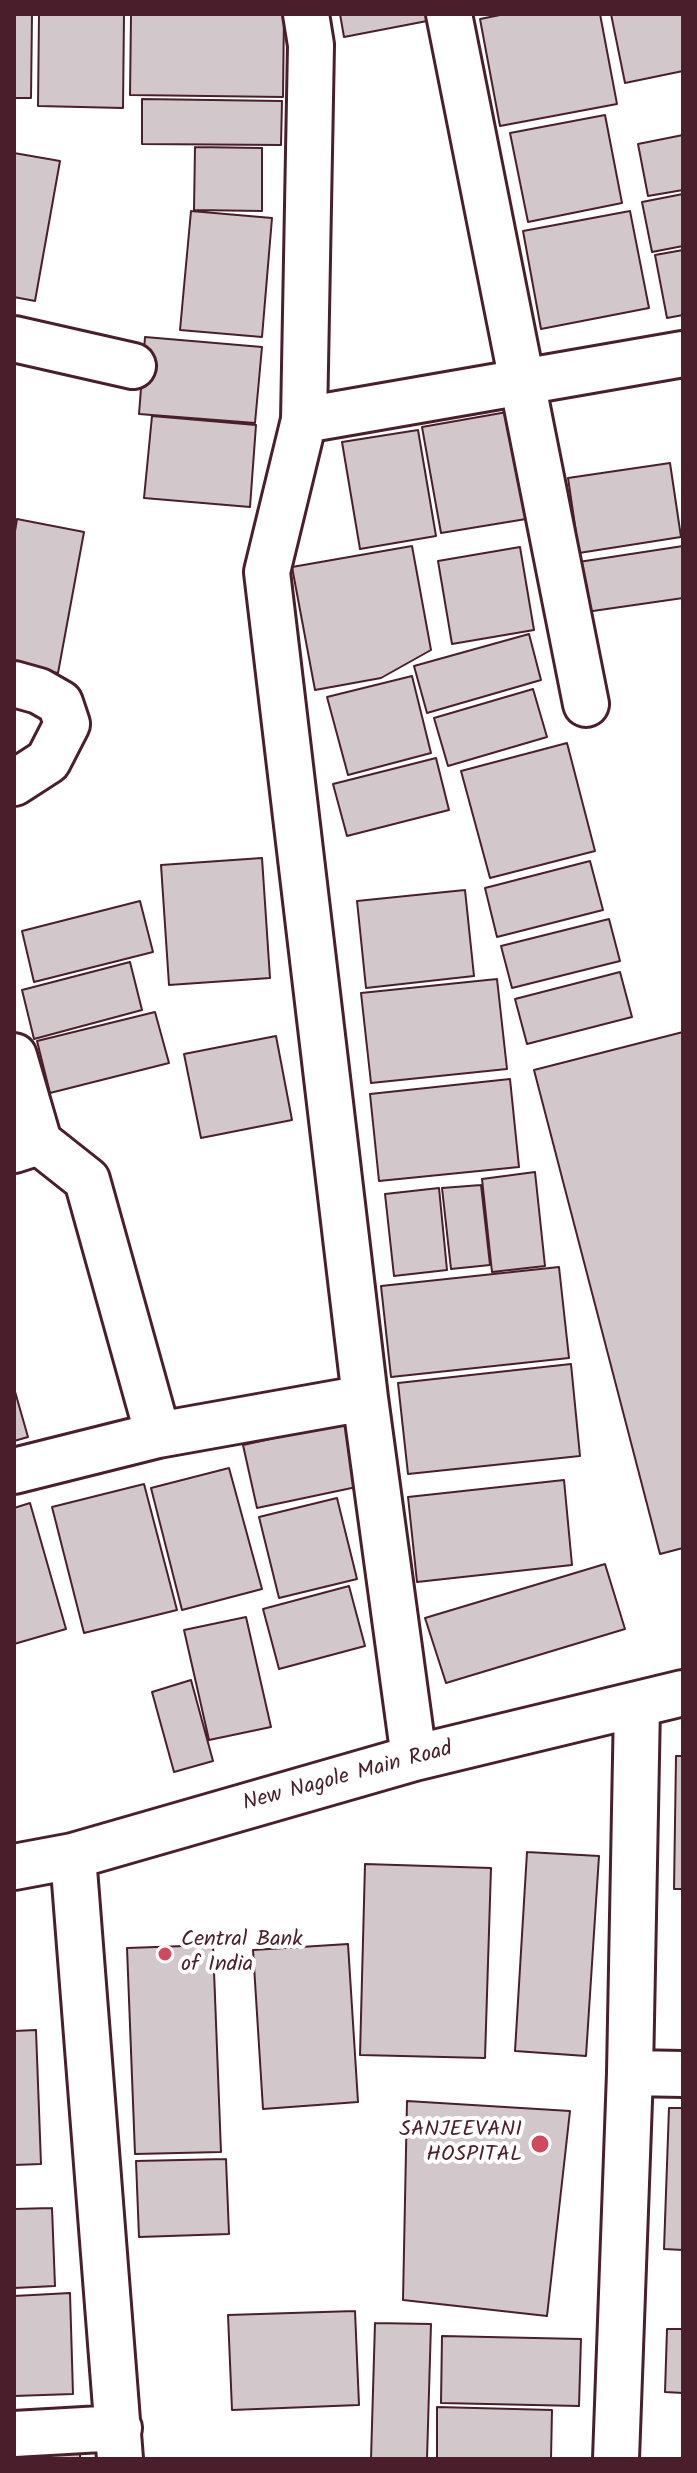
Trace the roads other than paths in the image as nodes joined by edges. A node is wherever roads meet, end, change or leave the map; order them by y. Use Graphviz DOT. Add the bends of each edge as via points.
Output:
graph roads {
  1 [pos="306,14"];
  2 [pos="449,14"];
  3 [pos="14,339"];
  4 [pos="683,354"];
  5 [pos="133,366"];
  6 [pos="523,380"];
  7 [pos="304,420"];
  8 [pos="14,684"];
  9 [pos="586,704"];
  10 [pos="14,783"];
  11 [pos="14,1056"];
  12 [pos="27,1146"];
  13 [pos="365,1398"];
  14 [pos="158,1435"];
  15 [pos="14,1471"];
  16 [pos="683,1693"];
  17 [pos="637,1706"];
  18 [pos="414,1758"];
  19 [pos="73,1856"];
  20 [pos="14,1867"];
  21 [pos="630,2073"];
  22 [pos="683,2074"];
  23 [pos="14,2434"];
  24 [pos="120,2444"];
  25 [pos="616,2459"];
  1 -- 7 [label="street" via="311,45"];
  2 -- 6 [label="street"];
  3 -- 5 [label="street"];
  4 -- 6 [label="street"];
  6 -- 7 [label="street"];
  6 -- 9 [label="street"];
  7 -- 13 [label="street" via="267,572"];
  8 -- 10 [label="street" via="60,703 67,724 48,761"];
  11 -- 12 [label="street"];
  12 -- 14 [label="street" via="87,1180"];
  13 -- 14 [label="street"];
  13 -- 18 [label="street"];
  14 -- 15 [label="street"];
  16 -- 17 [label="street, New Nagole Main Road"];
  17 -- 18 [label="street, New Nagole Main Road"];
  17 -- 21 [label="street"];
  18 -- 19 [label="street, New Nagole Main Road"];
  19 -- 20 [label="street, New Nagole Main Road"];
  19 -- 24 [label="street"];
  21 -- 22 [label="street"];
  21 -- 25 [label="street"];
  23 -- 24 [label="street"];
}
